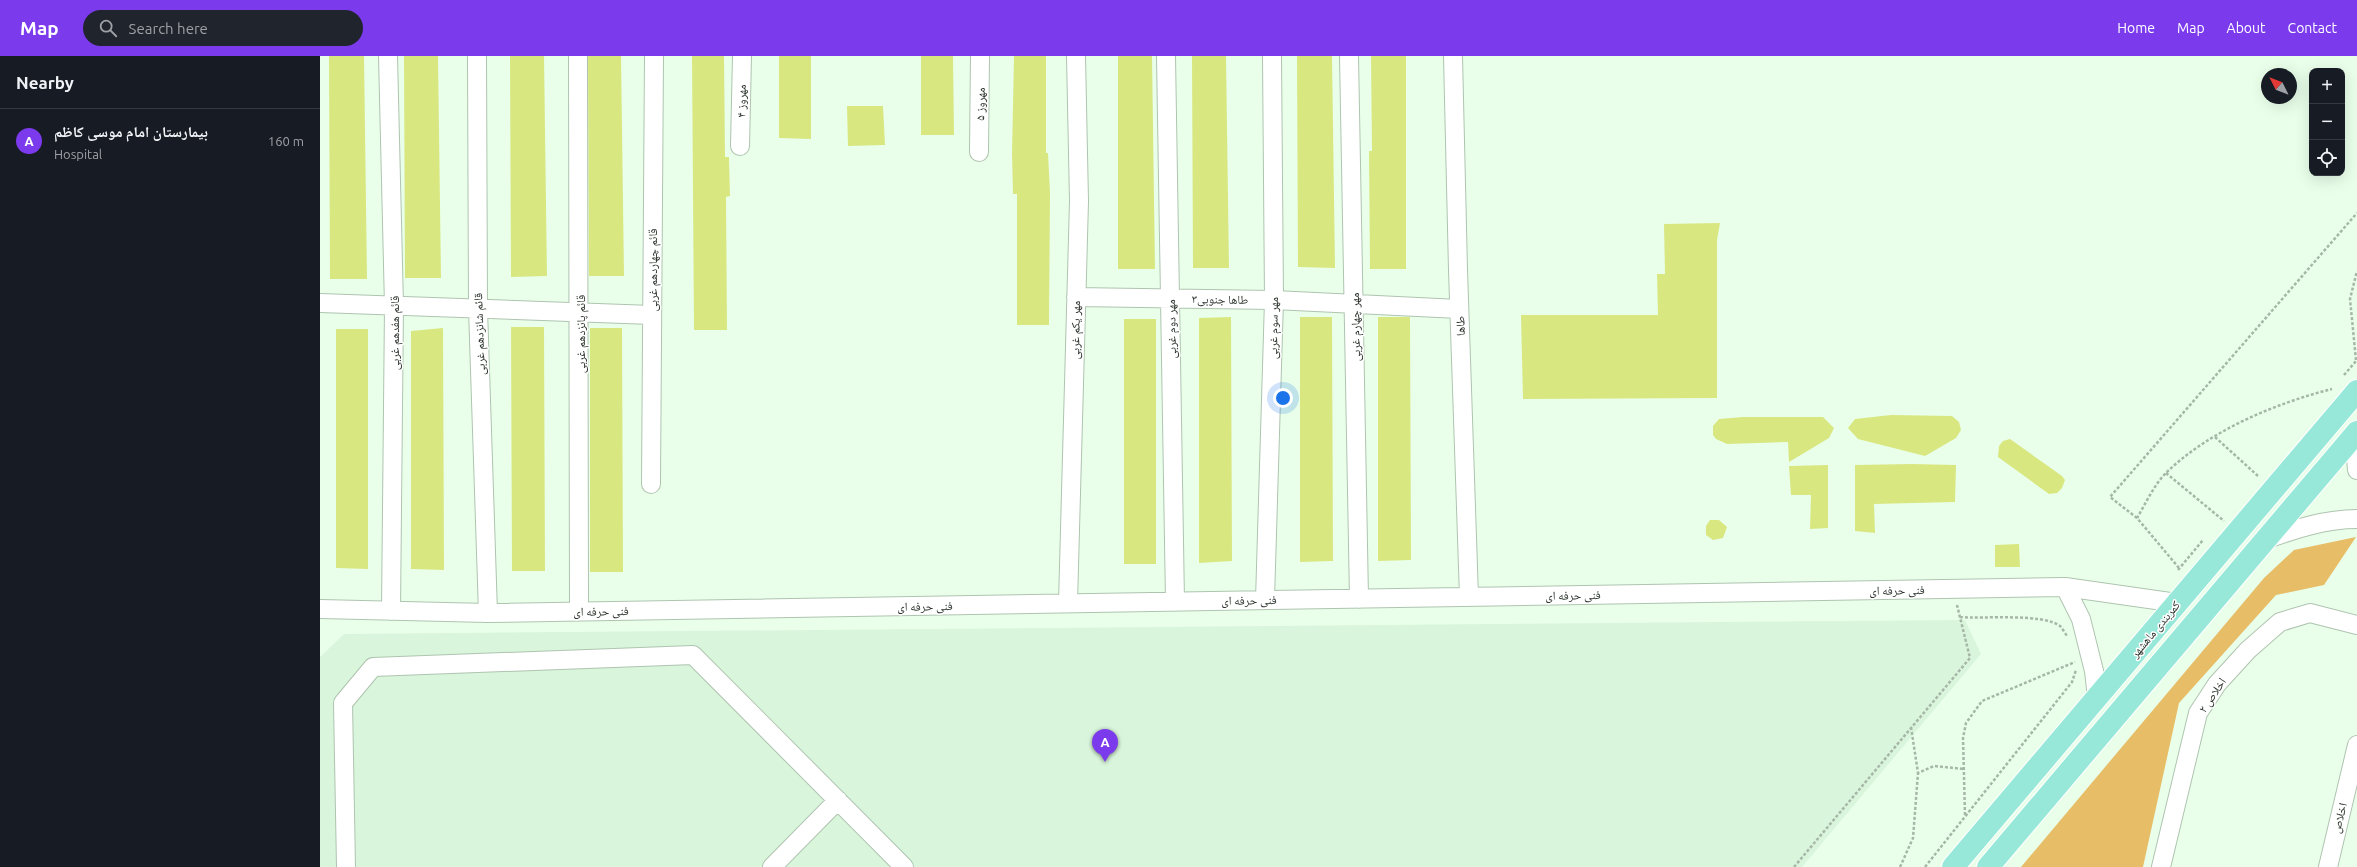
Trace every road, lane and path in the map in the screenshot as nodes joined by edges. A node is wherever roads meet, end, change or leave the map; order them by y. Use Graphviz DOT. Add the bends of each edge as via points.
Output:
graph roads {
  1 [pos="388,56"];
  2 [pos="476,56"];
  3 [pos="578,56"];
  4 [pos="654,56"];
  5 [pos="742,56"];
  6 [pos="980,56"];
  7 [pos="1076,56"];
  8 [pos="1166,56"];
  9 [pos="1272,56"];
  10 [pos="1349,56"];
  11 [pos="1453,56"];
  12 [pos="740,146"];
  13 [pos="979,152"];
  14 [pos="2357,213"];
  15 [pos="2357,271"];
  16 [pos="1076,297"];
  17 [pos="1170,298"];
  18 [pos="1274,300"];
  19 [pos="320,303"];
  20 [pos="1354,303"];
  21 [pos="394,306"];
  22 [pos="478,309"];
  23 [pos="1459,309"];
  24 [pos="580,313"];
  25 [pos="652,315"];
  26 [pos="2356,361"];
  27 [pos="2333,389"];
  28 [pos="2357,391"];
  29 [pos="2357,433"];
  30 [pos="2215,437"];
  31 [pos="2357,470"];
  32 [pos="2166,473"];
  33 [pos="2258,476"];
  34 [pos="651,484"];
  35 [pos="2137,518"];
  36 [pos="2357,519"];
  37 [pos="2238,531"];
  38 [pos="2267,539"];
  39 [pos="2179,568"];
  40 [pos="2065,587"];
  41 [pos="1469,597"];
  42 [pos="1359,599"];
  43 [pos="1265,600"];
  44 [pos="1175,602"];
  45 [pos="1068,603"];
  46 [pos="2177,603"];
  47 [pos="320,609"];
  48 [pos="391,611"];
  49 [pos="579,611"];
  50 [pos="488,612"];
  51 [pos="2357,625"];
  52 [pos="2068,637"];
  53 [pos="2097,698"];
  54 [pos="1911,727"];
  55 [pos="2357,745"];
  56 [pos="1964,769"];
  57 [pos="1918,773"];
  58 [pos="838,800"];
  59 [pos="1966,816"];
  60 [pos="1982,834"];
  61 [pos="346,867"];
  62 [pos="772,867"];
  63 [pos="904,867"];
  64 [pos="1794,867"];
  65 [pos="1900,867"];
  66 [pos="1925,867"];
  67 [pos="1953,867"];
  68 [pos="1988,867"];
  69 [pos="2161,867"];
  70 [pos="2328,867"];
  1 -- 21 [label="street, قائم هفدهم غربی"];
  2 -- 22 [label="street, قائم شانزدهم غربی"];
  3 -- 24 [label="street, قائم پانزدهم غربی"];
  4 -- 25 [label="street, قائم چهاردهم غربی"];
  5 -- 12 [label="street, مهروز ۴"];
  6 -- 13 [label="street, مهروز ۵"];
  7 -- 16 [label="street, مهر یکم غربی" via="1079,202"];
  8 -- 17 [label="street, مهر دوم غربی"];
  9 -- 18 [label="street, مهر سوم غربی"];
  10 -- 20 [label="street, مهر چهارم غربی"];
  11 -- 23 [label="street, طاها"];
  14 -- 35 [label="path" via="2110,497"];
  15 -- 26 [label="path" via="2350,299"];
  16 -- 17 [label="street, طاها جنوبی۳"];
  16 -- 45 [label="street, مهر یکم غربی"];
  17 -- 18 [label="street, طاها جنوبی۳"];
  17 -- 44 [label="street, مهر دوم غربی"];
  18 -- 20 [label="street, طاها جنوبی۳"];
  18 -- 43 [label="street, مهر سوم غربی"];
  19 -- 21 [label="street"];
  20 -- 23 [label="street, طاها جنوبی۳"];
  20 -- 42 [label="street, مهر چهارم غربی"];
  21 -- 22 [label="street"];
  21 -- 48 [label="street, قائم هفدهم غربی"];
  22 -- 24 [label="street"];
  22 -- 50 [label="street, قائم شانزدهم غربی"];
  23 -- 41 [label="street, طاها"];
  24 -- 25 [label="street"];
  24 -- 49 [label="street, قائم پانزدهم غربی"];
  25 -- 34 [label="street, قائم چهاردهم غربی"];
  27 -- 30 [label="path" via="2260,414"];
  28 -- 37 [label="main road, کمربندی ماهشهر"];
  29 -- 31 [label="street"];
  29 -- 38 [label="main road"];
  30 -- 32 [label="path" via="2197,446"];
  30 -- 33 [label="path"];
  32 -- 35 [label="path"];
  32 -- 37 [label="path"];
  35 -- 39 [label="path"];
  36 -- 38 [label="street" via="2341,519 2303,526"];
  37 -- 46 [label="main road, کمربندی ماهشهر"];
  38 -- 68 [label="main road"];
  40 -- 41 [label="street, فنی حرفه ای"];
  40 -- 46 [label="street, فنی حرفه ای"];
  40 -- 53 [label="street" via="2081,619 2094,671"];
  41 -- 42 [label="street, فنی حرفه ای"];
  42 -- 43 [label="street, فنی حرفه ای"];
  43 -- 44 [label="street, فنی حرفه ای"];
  44 -- 45 [label="street, فنی حرفه ای"];
  45 -- 49 [label="street, فنی حرفه ای"];
  46 -- 53 [label="main road, کمربندی ماهشهر"];
  47 -- 48 [label="street, فنی حرفه ای"];
  48 -- 50 [label="street, فنی حرفه ای"];
  49 -- 50 [label="street, فنی حرفه ای"];
  51 -- 69 [label="street, اخلاص ۲" via="2310,613 2280,622 2248,650 2217,684 2198,713"];
  52 -- 54 [label="path" via="2060,626 2039,618 1960,617 1970,658"];
  53 -- 60 [label="main road, کمربندی ماهشهر"];
  54 -- 57 [label="path"];
  54 -- 64 [label="path"];
  55 -- 70 [label="street, اخلاص"];
  56 -- 57 [label="path" via="1934,766"];
  56 -- 59 [label="path"];
  56 -- 59 [label="path" via="1963,738 1966,723 1982,701 2079,660 2072,682"];
  57 -- 65 [label="path" via="1913,838"];
  58 -- 61 [label="street" via="693,656 373,668 343,703"];
  58 -- 62 [label="street"];
  58 -- 63 [label="street"];
  59 -- 60 [label="path"];
  59 -- 66 [label="path"];
  60 -- 67 [label="main road, کمربندی ماهشهر"];
}
